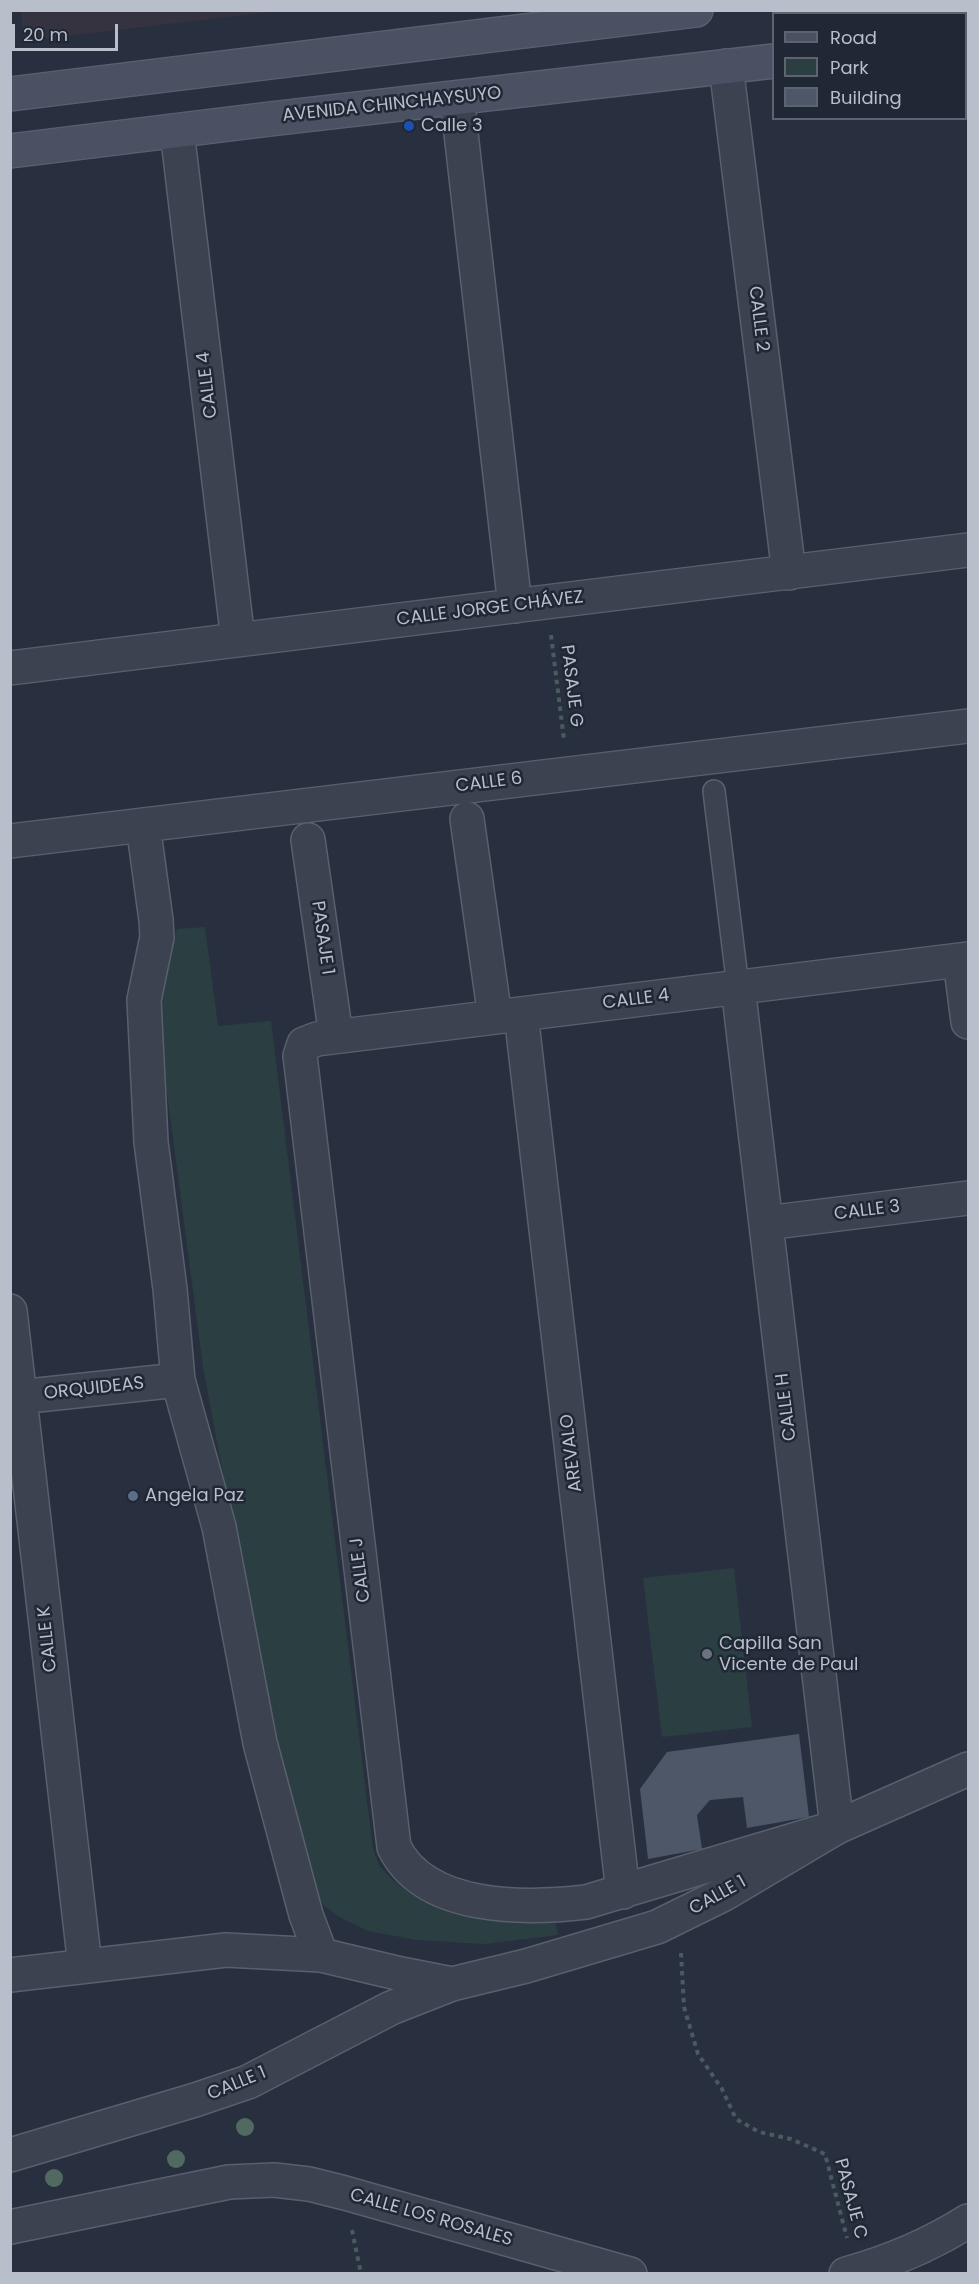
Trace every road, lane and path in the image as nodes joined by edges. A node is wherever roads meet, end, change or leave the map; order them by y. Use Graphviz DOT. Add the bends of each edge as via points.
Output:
graph roads {
  1 [pos="696,10"];
  2 [pos="592,17"];
  3 [pos="772,61"];
  4 [pos="726,66"];
  5 [pos="10,94"];
  6 [pos="457,98"];
  7 [pos="177,131"];
  8 [pos="10,152"];
  9 [pos="969,550"];
  10 [pos="789,573"];
  11 [pos="547,602"];
  12 [pos="515,606"];
  13 [pos="238,640"];
  14 [pos="10,668"];
  15 [pos="969,726"];
  16 [pos="568,774"];
  17 [pos="714,791"];
  18 [pos="467,819"];
  19 [pos="142,825"];
  20 [pos="308,840"];
  21 [pos="10,841"];
  22 [pos="964,959"];
  23 [pos="738,987"];
  24 [pos="508,1015"];
  25 [pos="969,1022"];
  26 [pos="336,1036"];
  27 [pos="304,1044"];
  28 [pos="969,1198"];
  29 [pos="766,1223"];
  30 [pos="10,1311"];
  31 [pos="178,1380"];
  32 [pos="15,1397"];
  33 [pos="969,1770"];
  34 [pos="837,1827"];
  35 [pos="623,1892"];
  36 [pos="675,1919"];
  37 [pos="321,1955"];
  38 [pos="85,1966"];
  39 [pos="10,1975"];
  40 [pos="452,1984"];
  41 [pos="10,2155"];
  42 [pos="969,2221"];
  43 [pos="10,2227"];
  44 [pos="851,2272"];
  45 [pos="630,2274"];
  1 -- 2 [label="main road"];
  2 -- 5 [label="main road"];
  3 -- 4 [label="main road, AVENIDA CHINCHAYSUYO"];
  4 -- 6 [label="main road, AVENIDA CHINCHAYSUYO"];
  4 -- 10 [label="street, CALLE 2"];
  6 -- 7 [label="main road, AVENIDA CHINCHAYSUYO"];
  6 -- 12 [label="street"];
  7 -- 8 [label="main road, AVENIDA CHINCHAYSUYO"];
  7 -- 13 [label="street, CALLE 4"];
  9 -- 10 [label="street, CALLE JORGE CHÁVEZ"];
  10 -- 11 [label="street, CALLE JORGE CHÁVEZ"];
  11 -- 12 [label="street, CALLE JORGE CHÁVEZ"];
  11 -- 16 [label="path, PASAJE G"];
  12 -- 13 [label="street, CALLE JORGE CHÁVEZ"];
  13 -- 14 [label="street, CALLE JORGE CHÁVEZ"];
  15 -- 16 [label="street, CALLE 6"];
  16 -- 19 [label="street, CALLE 6"];
  17 -- 23 [label="lane"];
  18 -- 24 [label="street, AREVALO"];
  19 -- 21 [label="street, CALLE 6"];
  19 -- 31 [label="street" via="157,937 144,1000 150,1130"];
  20 -- 26 [label="street, PASAJE 1"];
  22 -- 23 [label="street, CALLE 4"];
  22 -- 25 [label="street"];
  23 -- 24 [label="street, CALLE 4"];
  23 -- 29 [label="street, CALLE H"];
  24 -- 26 [label="street, CALLE 4"];
  24 -- 35 [label="street, AREVALO"];
  26 -- 27 [label="street, CALLE 4"];
  27 -- 35 [label="street, CALLE J" via="300,1056 394,1847 401,1861 428,1883 487,1903 553,1906"];
  28 -- 29 [label="street, CALLE 3"];
  29 -- 34 [label="street, CALLE H"];
  30 -- 32 [label="street, CALLE K"];
  31 -- 32 [label="street, ORQUIDEAS"];
  31 -- 37 [label="street" via="219,1527 260,1743 306,1915"];
  32 -- 38 [label="street, CALLE K"];
  33 -- 34 [label="street, CALLE 1"];
  34 -- 35 [label="street, CALLE J"];
  34 -- 36 [label="street, CALLE 1"];
  36 -- 40 [label="street, CALLE 1" via="548,1960"];
  36 -- 44 [label="path, PASAJE C" via="681,1947 684,2007 698,2055 722,2089 736,2119 759,2132 791,2139 825,2154"];
  37 -- 38 [label="street, CALLE 1" via="226,1950"];
  37 -- 40 [label="street, CALLE 1"];
  38 -- 39 [label="street, CALLE 1"];
  40 -- 41 [label="street, CALLE 1" via="391,2008 248,2082"];
  42 -- 44 [label="street" via="907,2254"];
  43 -- 45 [label="street, CALLE LOS ROSALES" via="229,2182 274,2180 309,2184"];
}
